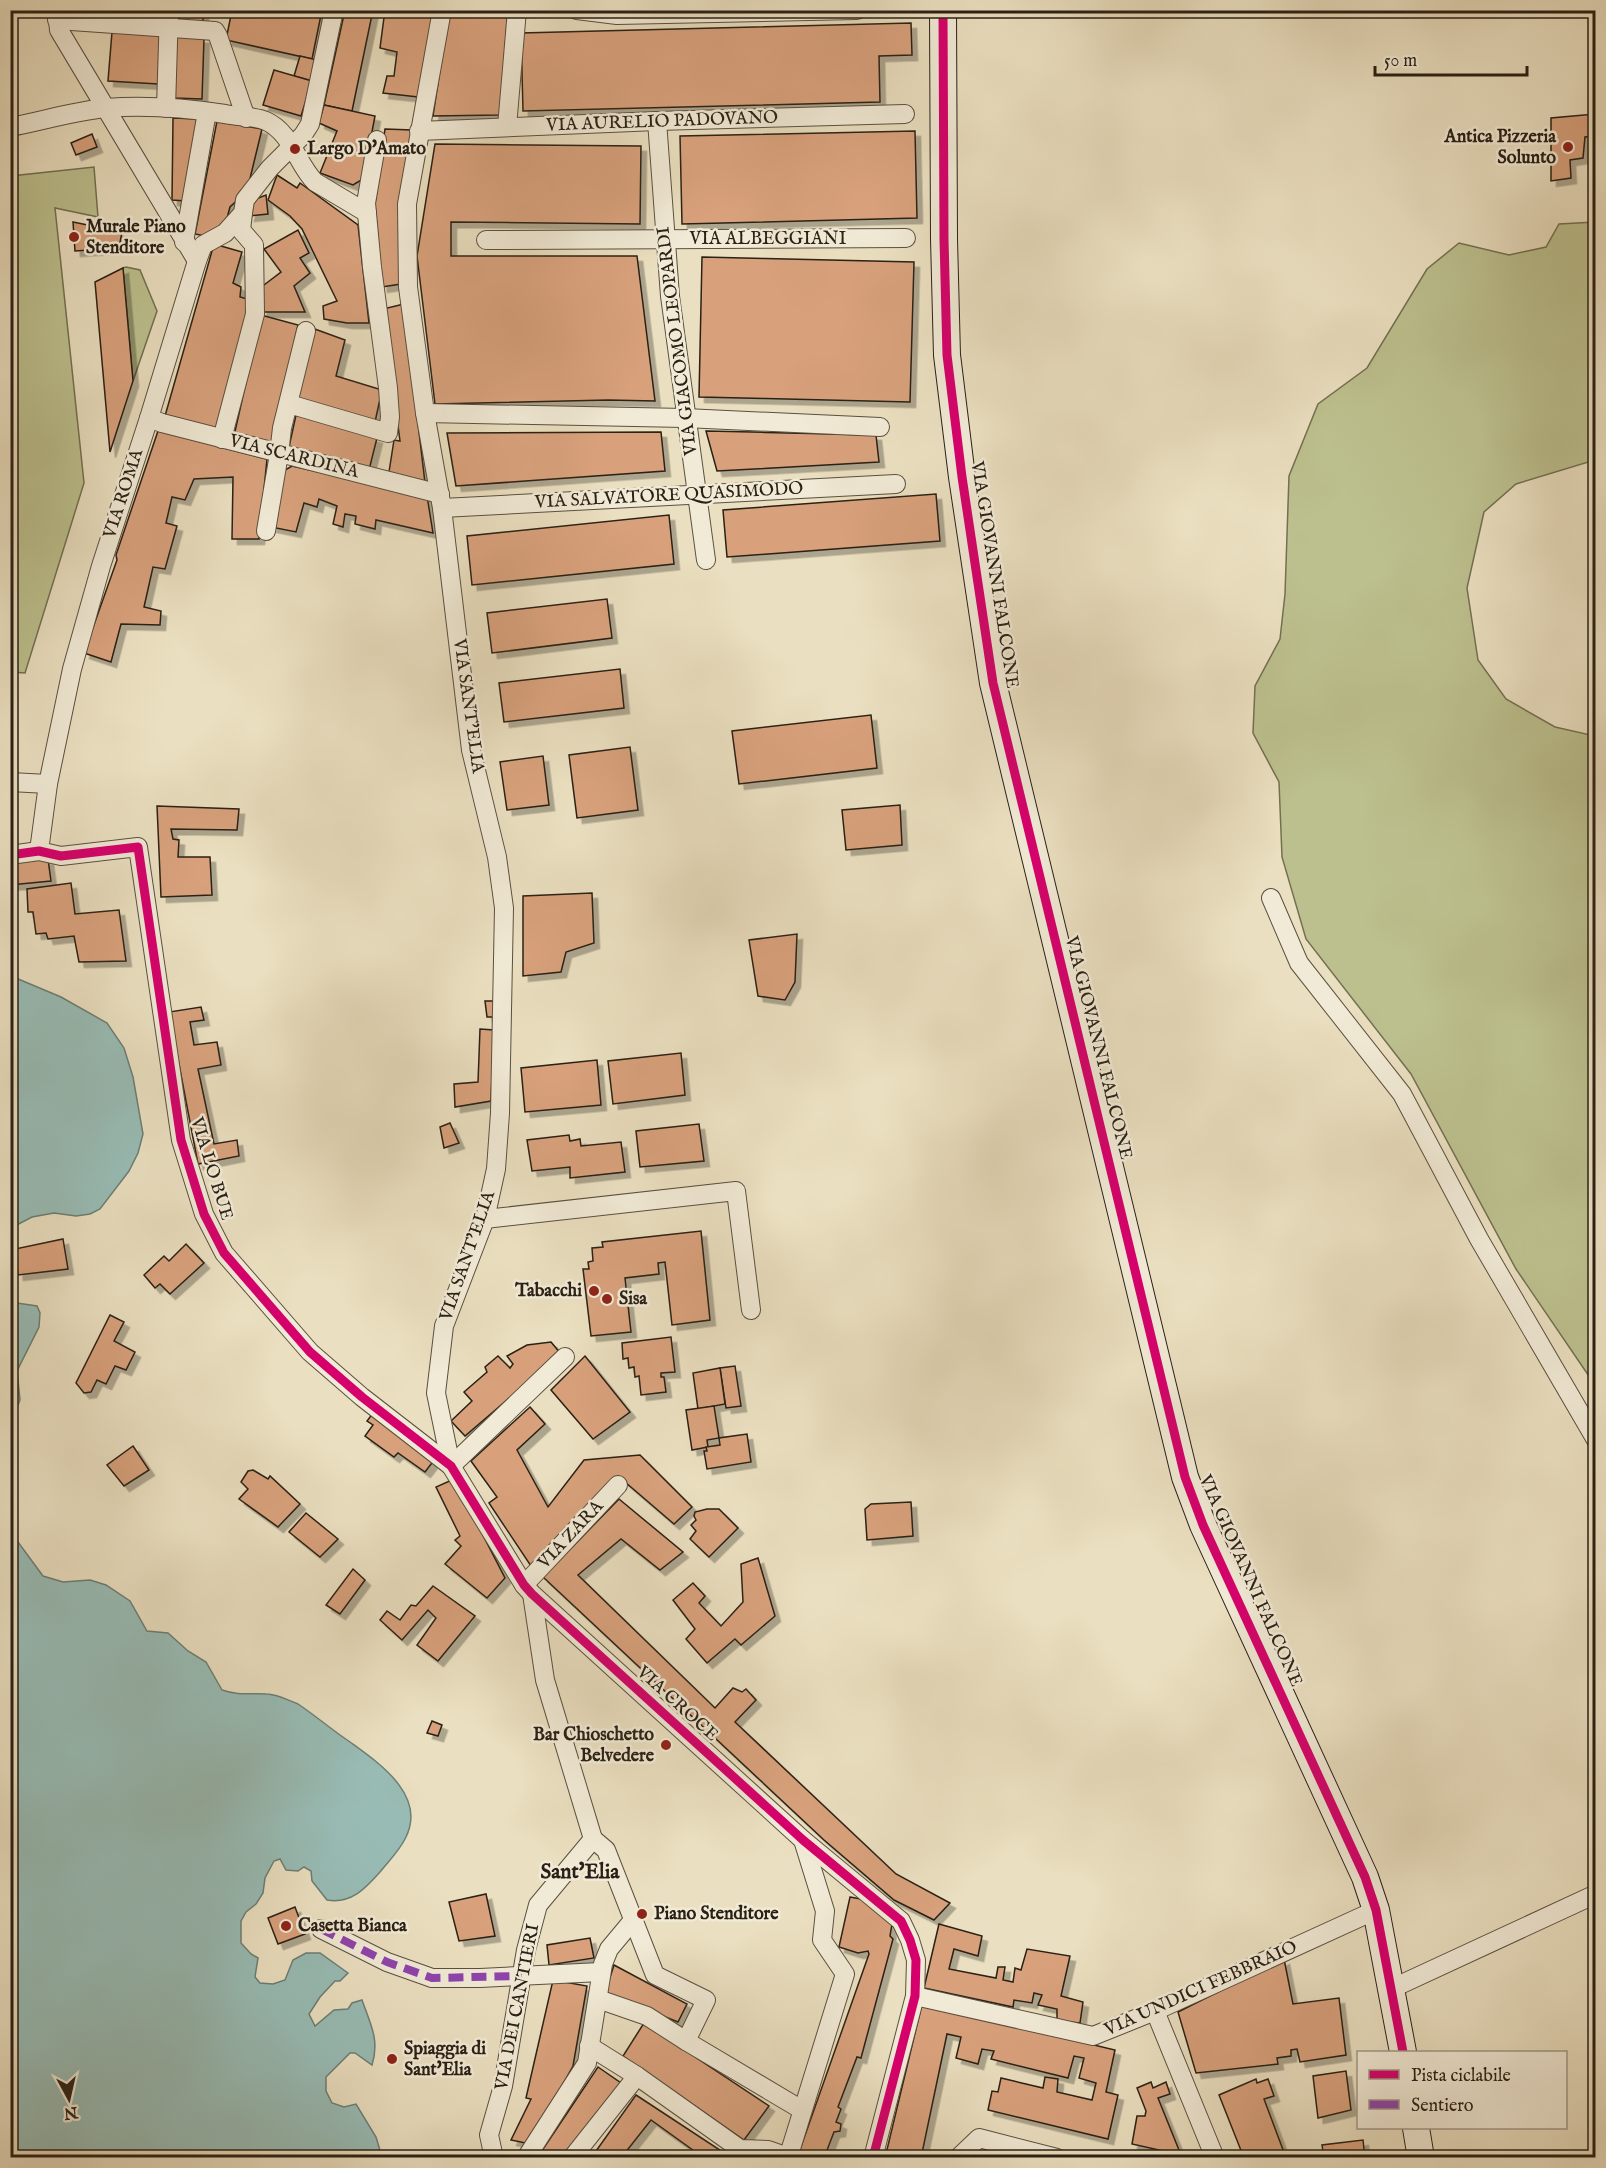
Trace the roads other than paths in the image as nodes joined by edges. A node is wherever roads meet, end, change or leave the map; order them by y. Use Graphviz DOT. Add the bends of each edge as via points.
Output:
graph roads {
  1 [pos="334,10"];
  2 [pos="442,10"];
  3 [pos="517,10"];
  4 [pos="577,10"];
  5 [pos="858,10"];
  6 [pos="943,10"];
  7 [pos="57,15"];
  8 [pos="106,17"];
  9 [pos="168,19"];
  10 [pos="105,108"];
  11 [pos="166,108"];
  12 [pos="207,111"];
  13 [pos="904,114"];
  14 [pos="246,118"];
  15 [pos="657,121"];
  16 [pos="10,127"];
  17 [pos="507,128"];
  18 [pos="419,131"];
  19 [pos="378,140"];
  20 [pos="292,146"];
  21 [pos="243,213"];
  22 [pos="367,213"];
  23 [pos="906,238"];
  24 [pos="665,239"];
  25 [pos="486,240"];
  26 [pos="184,242"];
  27 [pos="196,261"];
  28 [pos="306,331"];
  29 [pos="289,404"];
  30 [pos="425,413"];
  31 [pos="149,417"];
  32 [pos="686,418"];
  33 [pos="880,427"];
  34 [pos="222,439"];
  35 [pos="279,454"];
  36 [pos="896,484"];
  37 [pos="697,495"];
  38 [pos="441,501"];
  39 [pos="266,531"];
  40 [pos="705,560"];
  41 [pos="10,782"];
  42 [pos="48,784"];
  43 [pos="39,851"];
  44 [pos="10,855"];
  45 [pos="1271,898"];
  46 [pos="485,1219"];
  47 [pos="751,1310"];
  48 [pos="565,1357"];
  49 [pos="1596,1440"];
  50 [pos="451,1466"];
  51 [pos="618,1485"];
  52 [pos="528,1590"];
  53 [pos="593,1839"];
  54 [pos="803,1840"];
  55 [pos="1596,1894"];
  56 [pos="1376,1910"];
  57 [pos="634,1919"];
  58 [pos="321,1929"];
  59 [pos="601,1972"];
  60 [pos="522,1976"];
  61 [pos="1392,1988"];
  62 [pos="915,1996"];
  63 [pos="597,1999"];
  64 [pos="1155,2011"];
  65 [pos="686,2041"];
  66 [pos="589,2046"];
  67 [pos="1403,2051"];
  68 [pos="637,2076"];
  69 [pos="802,2110"];
  70 [pos="1416,2129"];
  71 [pos="494,2157"];
  72 [pos="528,2157"];
  73 [pos="572,2157"];
  74 [pos="788,2157"];
  75 [pos="873,2157"];
  76 [pos="958,2157"];
  77 [pos="1058,2157"];
  78 [pos="1215,2157"];
  79 [pos="1421,2157"];
  1 -- 20 [label="street, VIA ROMA" via="310,124"];
  2 -- 18 [label="street, VIA SANT'ELIA"];
  3 -- 17 [label="street"];
  4 -- 5 [label="street" via="617,15"];
  6 -- 56 [label="street, VIA GIOVANNI FALCONE" via="947,355 993,683 1185,1477 1203,1525 1365,1877"];
  7 -- 8 [label="street"];
  7 -- 10 [label="street" via="59,30"];
  8 -- 9 [label="street"];
  9 -- 11 [label="street"];
  9 -- 14 [label="street" via="215,31"];
  10 -- 11 [label="street"];
  10 -- 16 [label="street"];
  10 -- 26 [label="street"];
  11 -- 12 [label="street"];
  12 -- 14 [label="street"];
  12 -- 26 [label="street"];
  13 -- 15 [label="street, VIA AURELIO PADOVANO"];
  14 -- 20 [label="street" via="266,121"];
  15 -- 17 [label="street, VIA AURELIO PADOVANO"];
  15 -- 24 [label="street, VIA GIACOMO LEOPARDI"];
  17 -- 18 [label="street, VIA AURELIO PADOVANO"];
  18 -- 30 [label="street, VIA SANT'ELIA" via="407,204 408,287"];
  19 -- 22 [label="street"];
  20 -- 21 [label="street, VIA ROMA" via="245,200"];
  20 -- 22 [label="street" via="315,182"];
  21 -- 27 [label="street, VIA ROMA" via="225,233 203,245"];
  21 -- 34 [label="street" via="241,230 254,245 255,314"];
  22 -- 29 [label="street" via="388,388 388,433"];
  23 -- 24 [label="street, VIA ALBEGGIANI"];
  24 -- 25 [label="street, VIA ALBEGGIANI"];
  24 -- 32 [label="street, VIA GIACOMO LEOPARDI"];
  26 -- 27 [label="street"];
  27 -- 31 [label="street, VIA ROMA"];
  28 -- 29 [label="street"];
  29 -- 35 [label="street"];
  30 -- 32 [label="street"];
  30 -- 38 [label="street, VIA SANT'ELIA"];
  31 -- 34 [label="street, VIA SCARDINA"];
  31 -- 42 [label="street, VIA ROMA" via="72,669"];
  32 -- 33 [label="street"];
  32 -- 37 [label="street, VIA GIACOMO LEOPARDI"];
  34 -- 35 [label="street, VIA SCARDINA"];
  35 -- 38 [label="street, VIA SCARDINA"];
  35 -- 39 [label="street"];
  36 -- 37 [label="street, VIA SALVATORE QUASIMODO"];
  37 -- 38 [label="street, VIA SALVATORE QUASIMODO"];
  37 -- 40 [label="street, VIA GIACOMO LEOPARDI"];
  38 -- 46 [label="street, VIA SANT'ELIA" via="471,750 497,857 504,908 500,1113 496,1168"];
  41 -- 42 [label="street"];
  42 -- 43 [label="street, VIA ROMA"];
  43 -- 44 [label="street"];
  43 -- 50 [label="street, VIA LO BUE" via="62,856 138,847 181,1140 204,1214 224,1253 310,1352"];
  45 -- 49 [label="street" via="1299,963 1402,1094 1479,1239"];
  46 -- 47 [label="street" via="736,1191"];
  46 -- 50 [label="street, VIA SANT'ELIA" via="444,1326 436,1393"];
  48 -- 50 [label="street"];
  50 -- 52 [label="street, VIA CROCE"];
  51 -- 52 [label="street, VIA ZARA"];
  52 -- 53 [label="street" via="545,1680"];
  52 -- 54 [label="street, VIA CROCE"];
  53 -- 57 [label="street" via="606,1850"];
  53 -- 60 [label="street, VIA DEI CANTIERI" via="538,1905"];
  54 -- 62 [label="street, VIA CROCE" via="901,1921 916,1960"];
  54 -- 69 [label="street" via="825,1911 822,1940 845,1974"];
  55 -- 61 [label="street"];
  56 -- 61 [label="street, VIA GIOVANNI FALCONE"];
  56 -- 64 [label="street, VIA UNDICI FEBBRAIO"];
  57 -- 59 [label="street" via="609,1949"];
  57 -- 65 [label="street" via="655,1975 706,2000"];
  58 -- 60 [label="street" via="387,1962 432,1978"];
  59 -- 60 [label="street"];
  59 -- 63 [label="street"];
  60 -- 71 [label="street, VIA DEI CANTIERI" via="503,2086 489,2135"];
  61 -- 67 [label="street, VIA GIOVANNI FALCONE"];
  62 -- 64 [label="street, VIA UNDICI FEBBRAIO" via="1093,2036"];
  62 -- 75 [label="street"];
  63 -- 65 [label="street" via="647,2016"];
  63 -- 66 [label="street"];
  64 -- 78 [label="street"];
  65 -- 69 [label="street"];
  66 -- 68 [label="street"];
  66 -- 72 [label="street" via="587,2063"];
  68 -- 73 [label="street"];
  68 -- 74 [label="street" via="740,2149 768,2150"];
  69 -- 74 [label="street"];
  70 -- 79 [label="street"];
  76 -- 77 [label="street" via="979,2139"];
}
